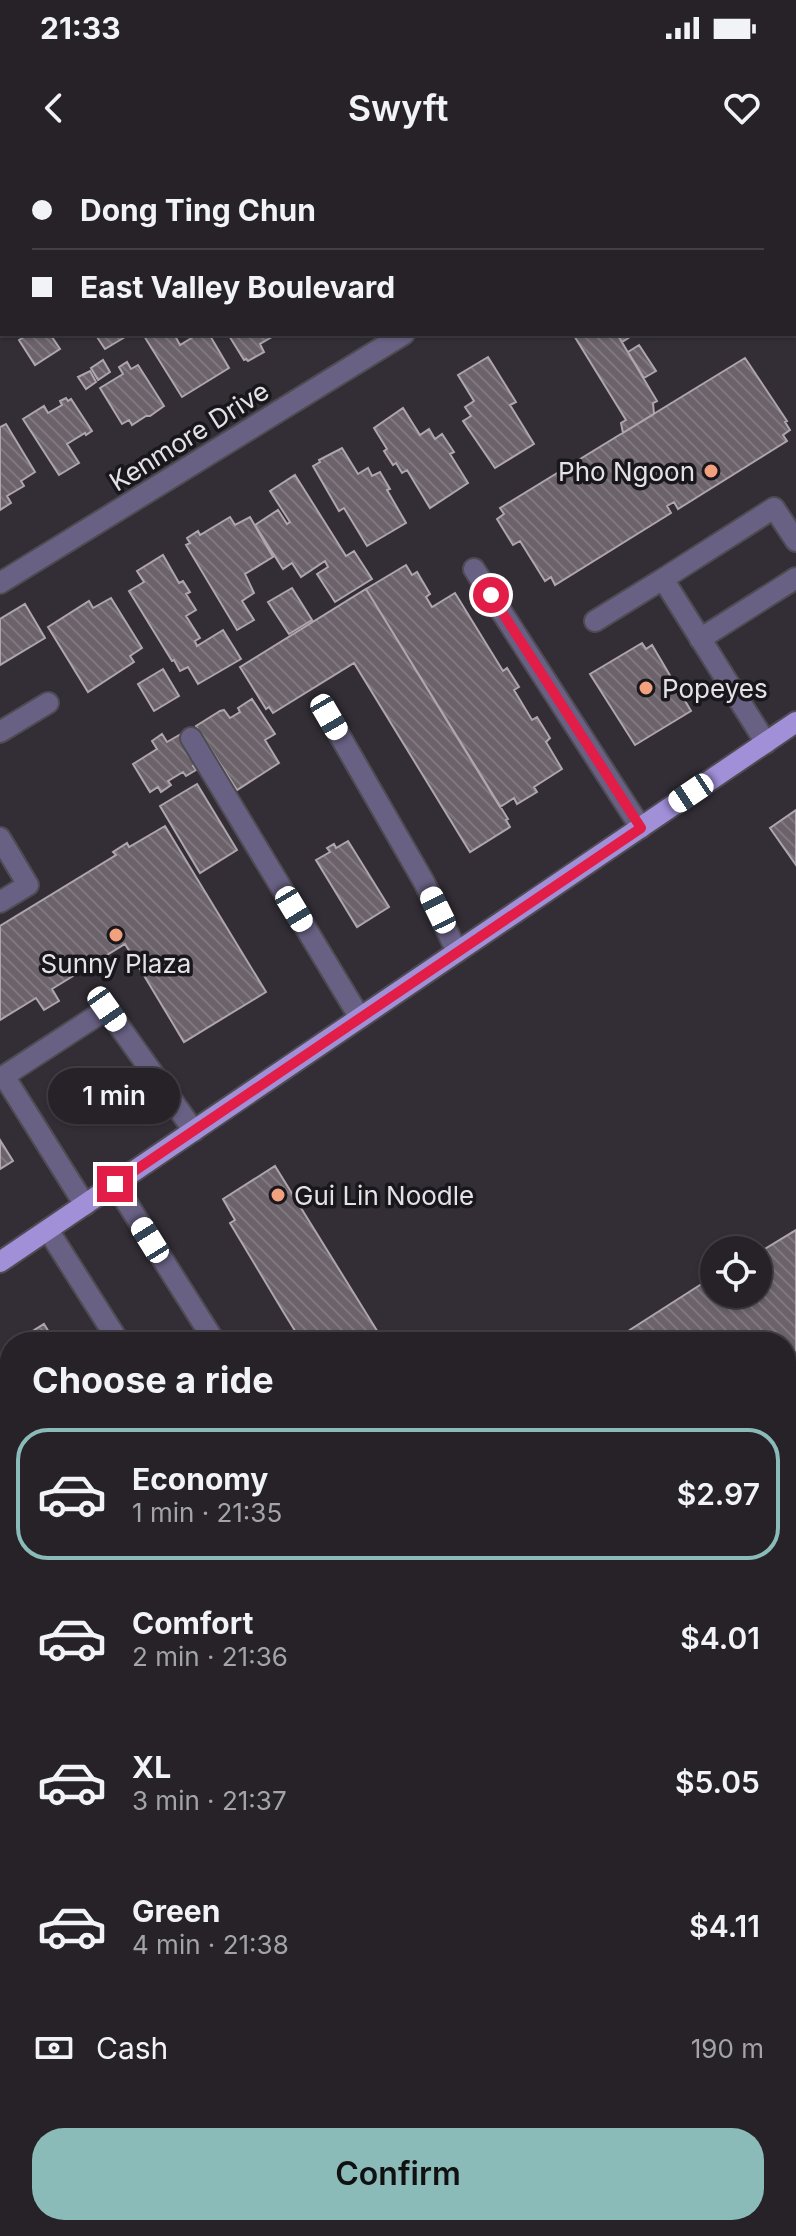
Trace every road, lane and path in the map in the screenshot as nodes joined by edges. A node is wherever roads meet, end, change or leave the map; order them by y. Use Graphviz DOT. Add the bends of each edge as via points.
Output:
graph roads {
  1 [pos="401,336"];
  2 [pos="796,541"];
  3 [pos="474,569"];
  4 [pos="796,578"];
  5 [pos="663,579"];
  6 [pos="0,583"];
  7 [pos="595,621"];
  8 [pos="700,639"];
  9 [pos="48,703"];
  10 [pos="329,717"];
  11 [pos="796,722"];
  12 [pos="0,732"];
  13 [pos="191,738"];
  14 [pos="766,743"];
  15 [pos="641,828"];
  16 [pos="0,838"];
  17 [pos="0,902"];
  18 [pos="457,952"];
  19 [pos="360,1018"];
  20 [pos="194,1131"];
  21 [pos="115,1184"];
  22 [pos="85,1205"];
  23 [pos="48,1230"];
  24 [pos="0,1262"];
  25 [pos="113,1332"];
  26 [pos="209,1332"];
  1 -- 6 [label="street, Kenmore Drive"];
  2 -- 5 [label="street" via="774,508"];
  3 -- 15 [label="street"];
  4 -- 8 [label="street"];
  5 -- 7 [label="street"];
  5 -- 8 [label="street"];
  8 -- 14 [label="street"];
  9 -- 12 [label="street"];
  10 -- 18 [label="street" via="424,882"];
  11 -- 14 [label="main road"];
  13 -- 19 [label="street"];
  14 -- 15 [label="main road"];
  15 -- 18 [label="main road"];
  16 -- 17 [label="street" via="28,885"];
  18 -- 19 [label="main road"];
  19 -- 20 [label="main road"];
  20 -- 21 [label="main road"];
  20 -- 22 [label="street" via="107,1009 4,1076"];
  21 -- 22 [label="main road"];
  21 -- 26 [label="street"];
  22 -- 23 [label="main road"];
  23 -- 24 [label="main road"];
  23 -- 25 [label="street"];
}
